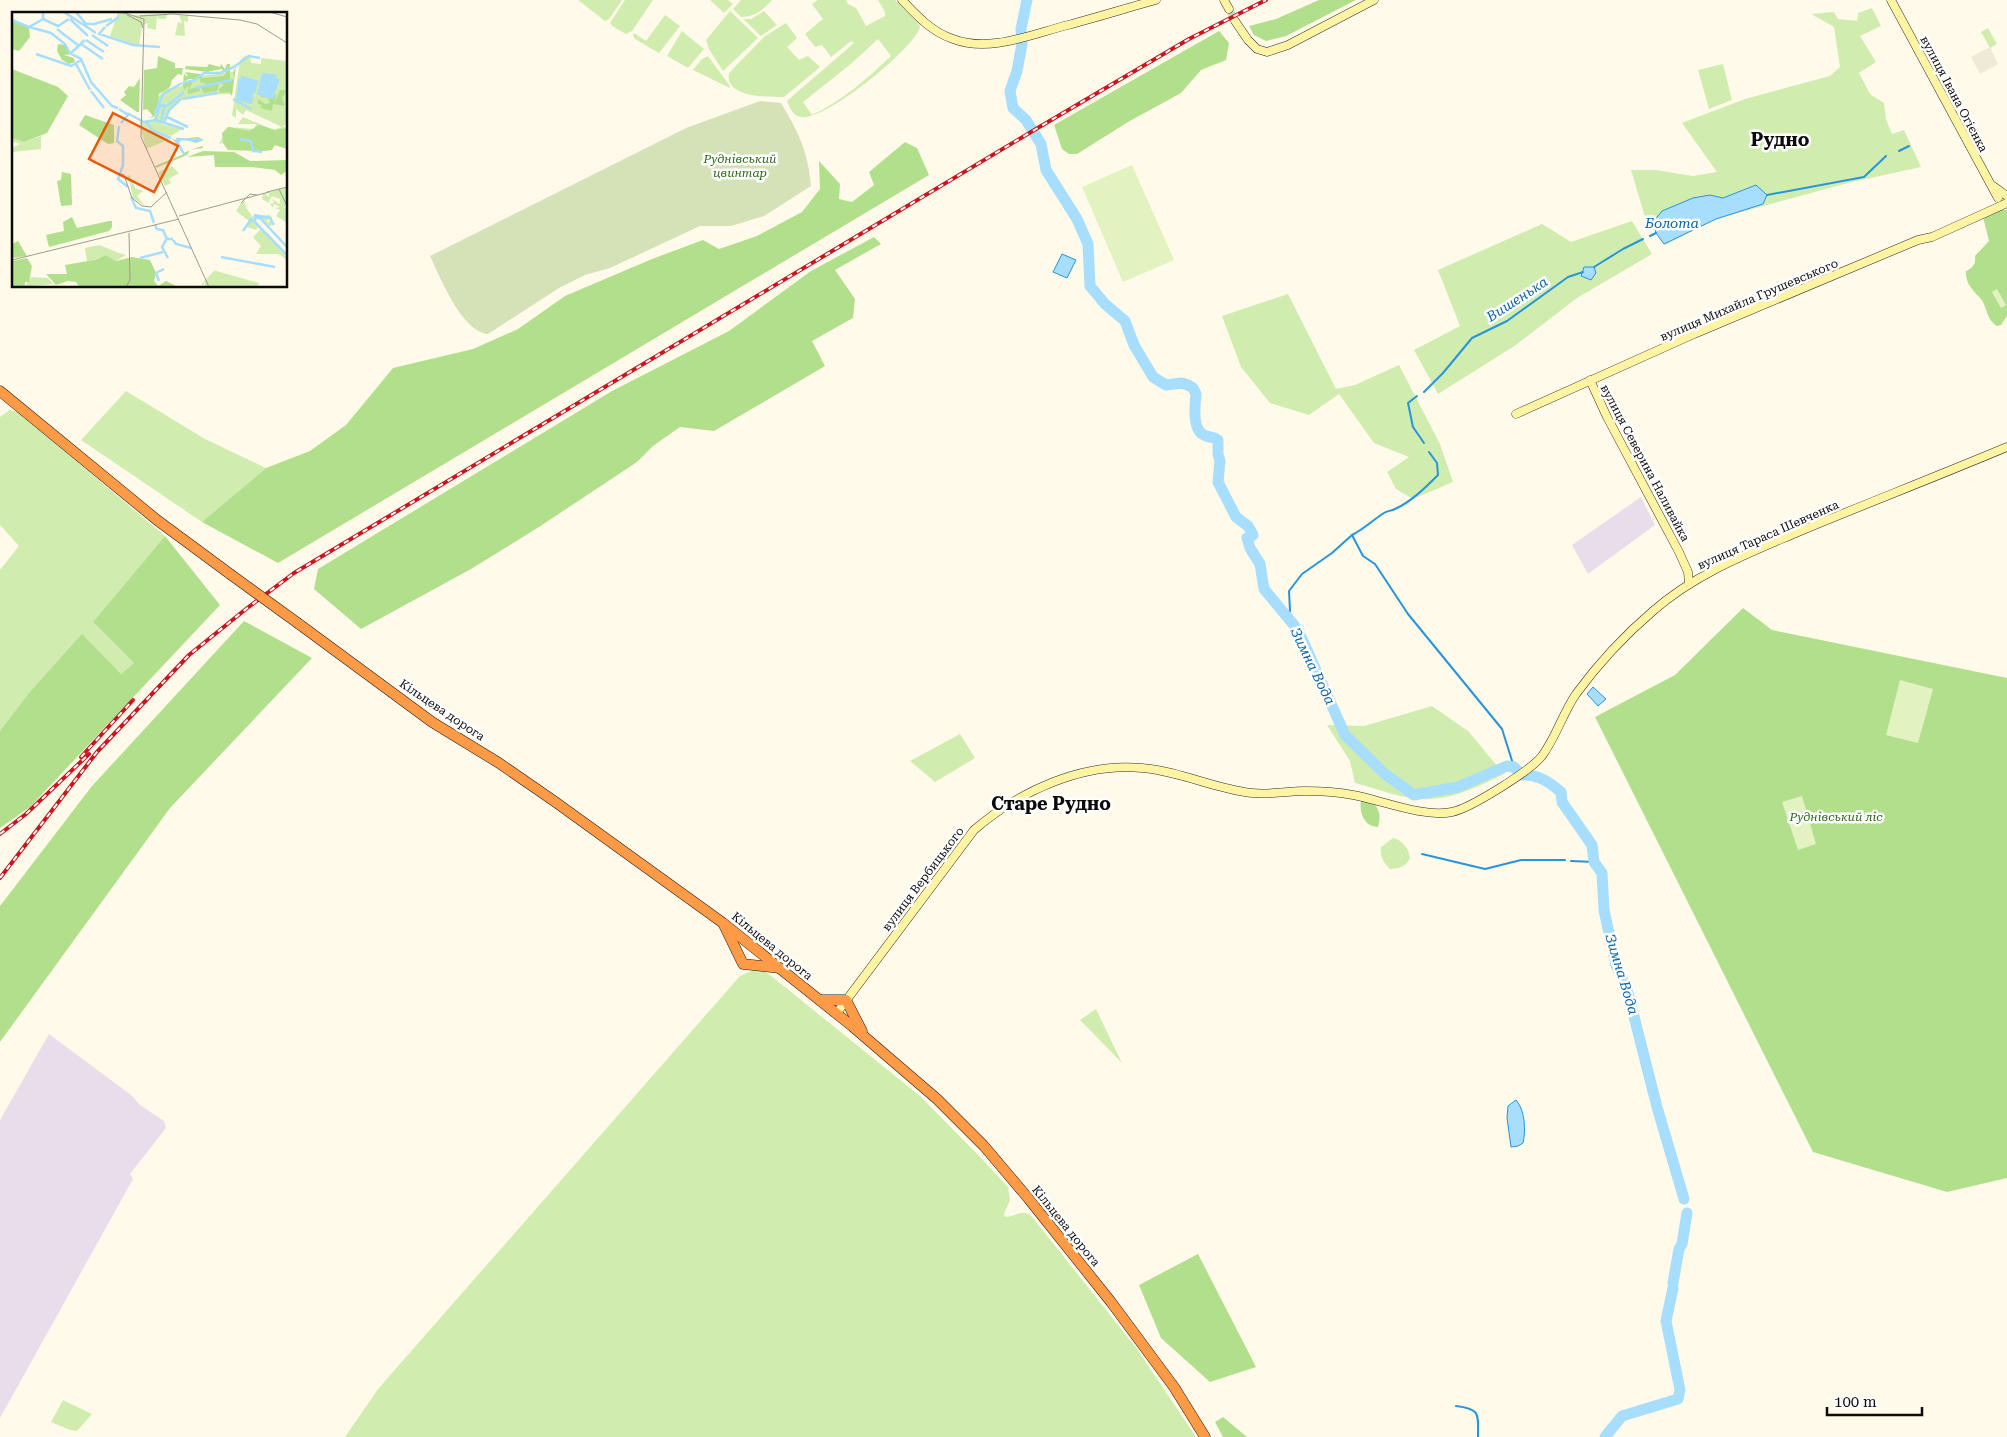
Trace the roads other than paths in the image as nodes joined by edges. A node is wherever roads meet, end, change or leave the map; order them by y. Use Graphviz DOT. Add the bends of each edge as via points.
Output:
graph roads {
  1 [pos="902,0"];
  2 [pos="1156,0"];
  3 [pos="1224,0"];
  4 [pos="1374,0"];
  5 [pos="1891,0"];
  6 [pos="1229,9"];
  7 [pos="1235,21"];
  8 [pos="2003,199"];
  9 [pos="1590,380"];
  10 [pos="0,391"];
  11 [pos="1516,414"];
  12 [pos="2007,447"];
  13 [pos="1689,584"];
  14 [pos="1574,697"];
  15 [pos="723,923"];
  16 [pos="781,968"];
  17 [pos="820,1000"];
  18 [pos="846,1000"];
  19 [pos="836,1014"];
  20 [pos="866,1038"];
  21 [pos="1205,1437"];
  1 -- 2 [label="street" via="929,26 952,39 980,44 1031,35"];
  3 -- 6 [label="street"];
  4 -- 7 [label="street" via="1268,52 1257,49"];
  5 -- 8 [label="street, вулиця Івана Огієнка" via="1990,183"];
  8 -- 9 [label="street, вулиця Михайла Грушевського" via="1992,210 1932,237 1918,240"];
  9 -- 11 [label="street, вулиця Михайла Грушевського"];
  9 -- 13 [label="street, вулиця Северина Наливайка" via="1679,552 1688,572"];
  10 -- 15 [label="highway, Кільцева дорога, bridge" via="157,520 230,574 432,722 499,763"];
  12 -- 13 [label="street, вулиця Тараса Шевченка" via="1713,569"];
  13 -- 14 [label="street, вулиця Тараса Шевченка" via="1654,609 1626,635"];
  14 -- 18 [label="street, вулиця Вербицького" via="1541,757 1510,781 1452,812 1432,813 1351,794 1309,791 1255,794 1142,768 1108,768 1040,788 990,816 974,830"];
  15 -- 16 [label="highway, Кільцева дорога"];
  15 -- 16 [label="highway" via="743,964"];
  16 -- 17 [label="highway, Кільцева дорога"];
  17 -- 18 [label="highway"];
  17 -- 19 [label="highway, Кільцева дорога"];
  18 -- 19 [label="street, вулиця Вербицького"];
  18 -- 20 [label="highway"];
  19 -- 20 [label="highway, Кільцева дорога"];
  20 -- 21 [label="highway, Кільцева дорога" via="937,1099 984,1146 1111,1302"];
}
